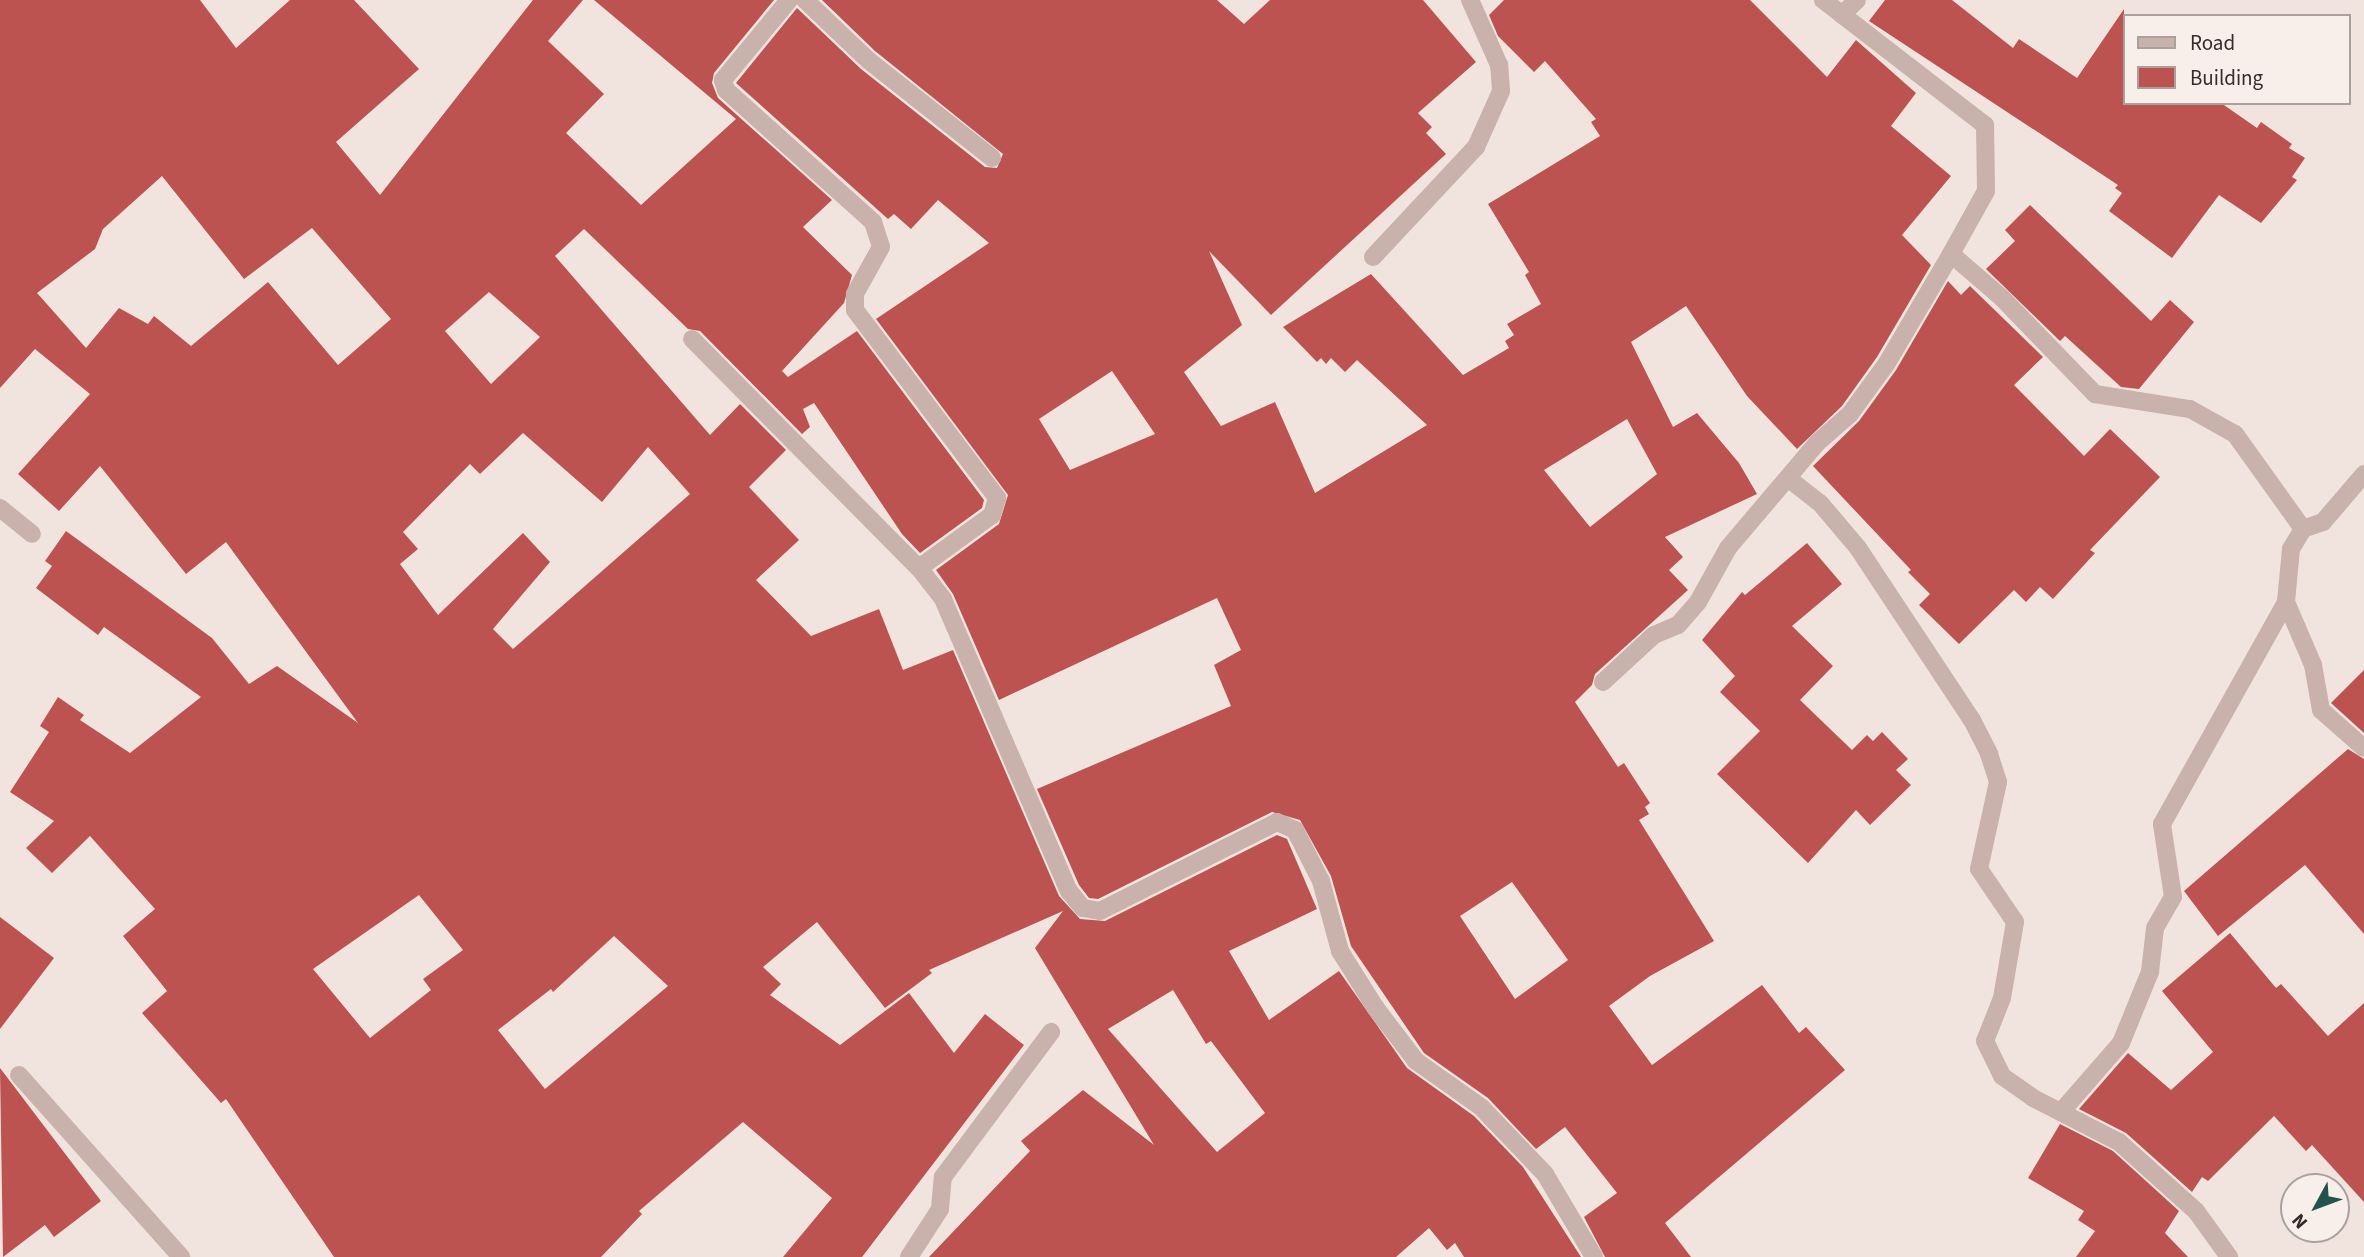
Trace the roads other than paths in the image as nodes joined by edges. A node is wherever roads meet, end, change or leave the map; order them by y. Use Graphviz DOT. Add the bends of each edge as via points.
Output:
graph roads {
  1 [pos="789,0"];
  2 [pos="804,0"];
  3 [pos="1470,0"];
  4 [pos="1823,0"];
  5 [pos="1857,0"];
  6 [pos="1842,15"];
  7 [pos="992,158"];
  8 [pos="1951,254"];
  9 [pos="1373,257"];
  10 [pos="692,338"];
  11 [pos="2364,474"];
  12 [pos="1789,479"];
  13 [pos="0,508"];
  14 [pos="2303,528"];
  15 [pos="32,534"];
  16 [pos="919,568"];
  17 [pos="2286,602"];
  18 [pos="1603,682"];
  19 [pos="2364,748"];
  20 [pos="1051,1032"];
  21 [pos="19,1075"];
  22 [pos="2061,1112"];
  23 [pos="181,1257"];
  24 [pos="909,1257"];
  25 [pos="1594,1257"];
  26 [pos="2229,1257"];
  1 -- 16 [label="street" via="723,80 726,90 873,222 881,247 855,294 855,310 997,498 992,515"];
  2 -- 7 [label="street" via="868,60"];
  3 -- 9 [label="street" via="1499,65 1501,91 1476,147"];
  4 -- 6 [label="street"];
  5 -- 6 [label="street"];
  6 -- 8 [label="street" via="1985,125 1986,191"];
  8 -- 12 [label="street" via="1887,363 1850,414 1816,443"];
  8 -- 14 [label="street" via="2002,298 2095,394 2190,409 2235,434"];
  10 -- 16 [label="street"];
  11 -- 14 [label="street" via="2323,522"];
  12 -- 18 [label="street" via="1728,548 1698,602 1678,625 1654,635"];
  12 -- 22 [label="street" via="1820,503 1858,548 1972,720 1989,754 1998,782 1979,869 2015,922 2002,998 1985,1041 2002,1076"];
  13 -- 15 [label="street"];
  14 -- 17 [label="street" via="2291,549"];
  16 -- 25 [label="street" via="943,599 1069,891 1083,908 1100,911 1277,822 1295,830 1321,881 1340,951 1375,1007 1416,1061 1481,1107 1545,1174"];
  17 -- 19 [label="street" via="2313,664 2321,710"];
  17 -- 22 [label="street" via="2162,824 2173,897 2155,928 2150,972 2121,1043"];
  20 -- 24 [label="street" via="943,1177 940,1209"];
  21 -- 23 [label="street"];
  22 -- 26 [label="street" via="2119,1142 2196,1211"];
}
